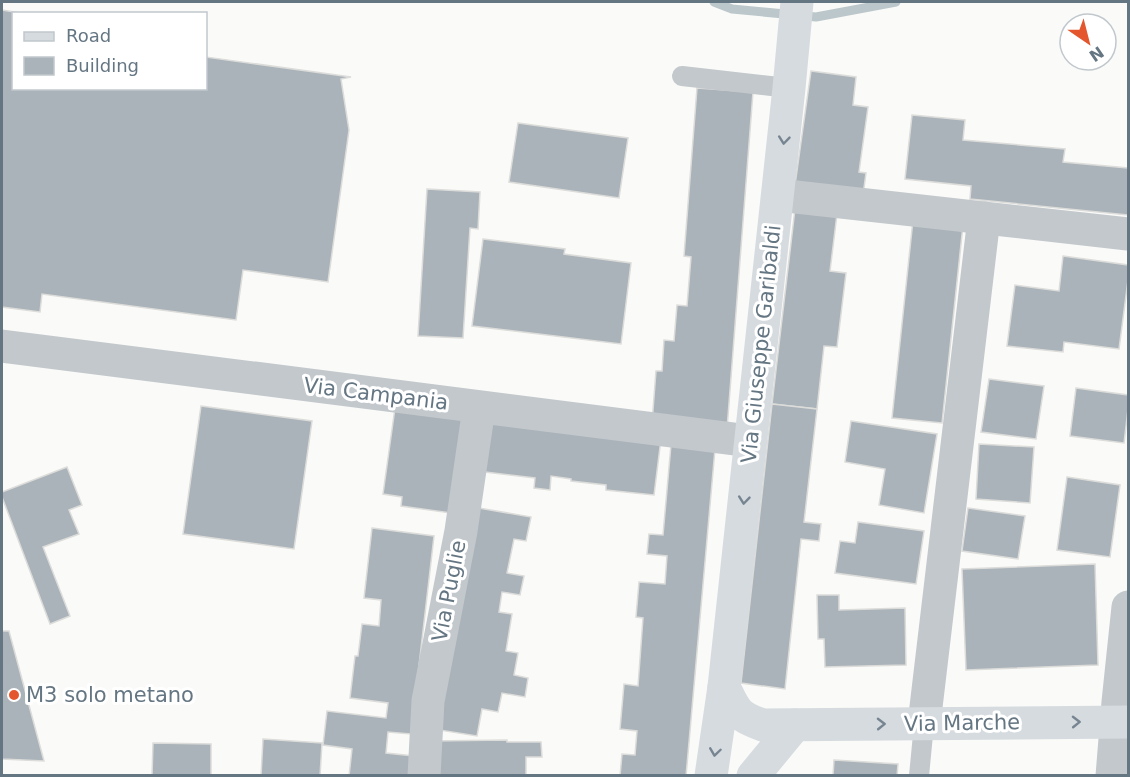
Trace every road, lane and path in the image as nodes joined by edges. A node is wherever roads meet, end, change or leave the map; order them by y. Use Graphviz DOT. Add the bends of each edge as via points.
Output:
graph roads {
  1 [pos="797,2"];
  2 [pos="791,74"];
  3 [pos="682,76"];
  4 [pos="778,195"];
  5 [pos="984,218"];
  6 [pos="1128,234"];
  7 [pos="2,346"];
  8 [pos="479,408"];
  9 [pos="750,441"];
  10 [pos="1128,606"];
  11 [pos="724,687"];
  12 [pos="1122,722"];
  13 [pos="924,724"];
  14 [pos="795,725"];
  15 [pos="424,776"];
  16 [pos="711,776"];
  17 [pos="753,776"];
  18 [pos="919,776"];
  19 [pos="1112,776"];
  1 -- 2 [label="main road, Via Giuseppe Garibaldi"];
  2 -- 3 [label="lane"];
  2 -- 4 [label="main road, Via Giuseppe Garibaldi, one-way"];
  4 -- 5 [label="street"];
  4 -- 9 [label="main road, Via Giuseppe Garibaldi"];
  5 -- 6 [label="street"];
  5 -- 13 [label="street"];
  7 -- 8 [label="street, Via Campania"];
  8 -- 9 [label="street, Via Campania"];
  8 -- 15 [label="street, Via Puglie" via="461,531 428,701"];
  9 -- 11 [label="main road, Via Giuseppe Garibaldi, one-way"];
  10 -- 12 [label="street"];
  11 -- 14 [label="main road, Via Marche" via="736,710 747,720 763,725"];
  11 -- 16 [label="main road, Via Giuseppe Garibaldi, one-way"];
  13 -- 12 [label="main road, Via Marche, one-way"];
  12 -- 19 [label="street"];
  14 -- 13 [label="main road, Via Marche, one-way"];
  13 -- 18 [label="lane"];
  14 -- 17 [label="main road"];
}
